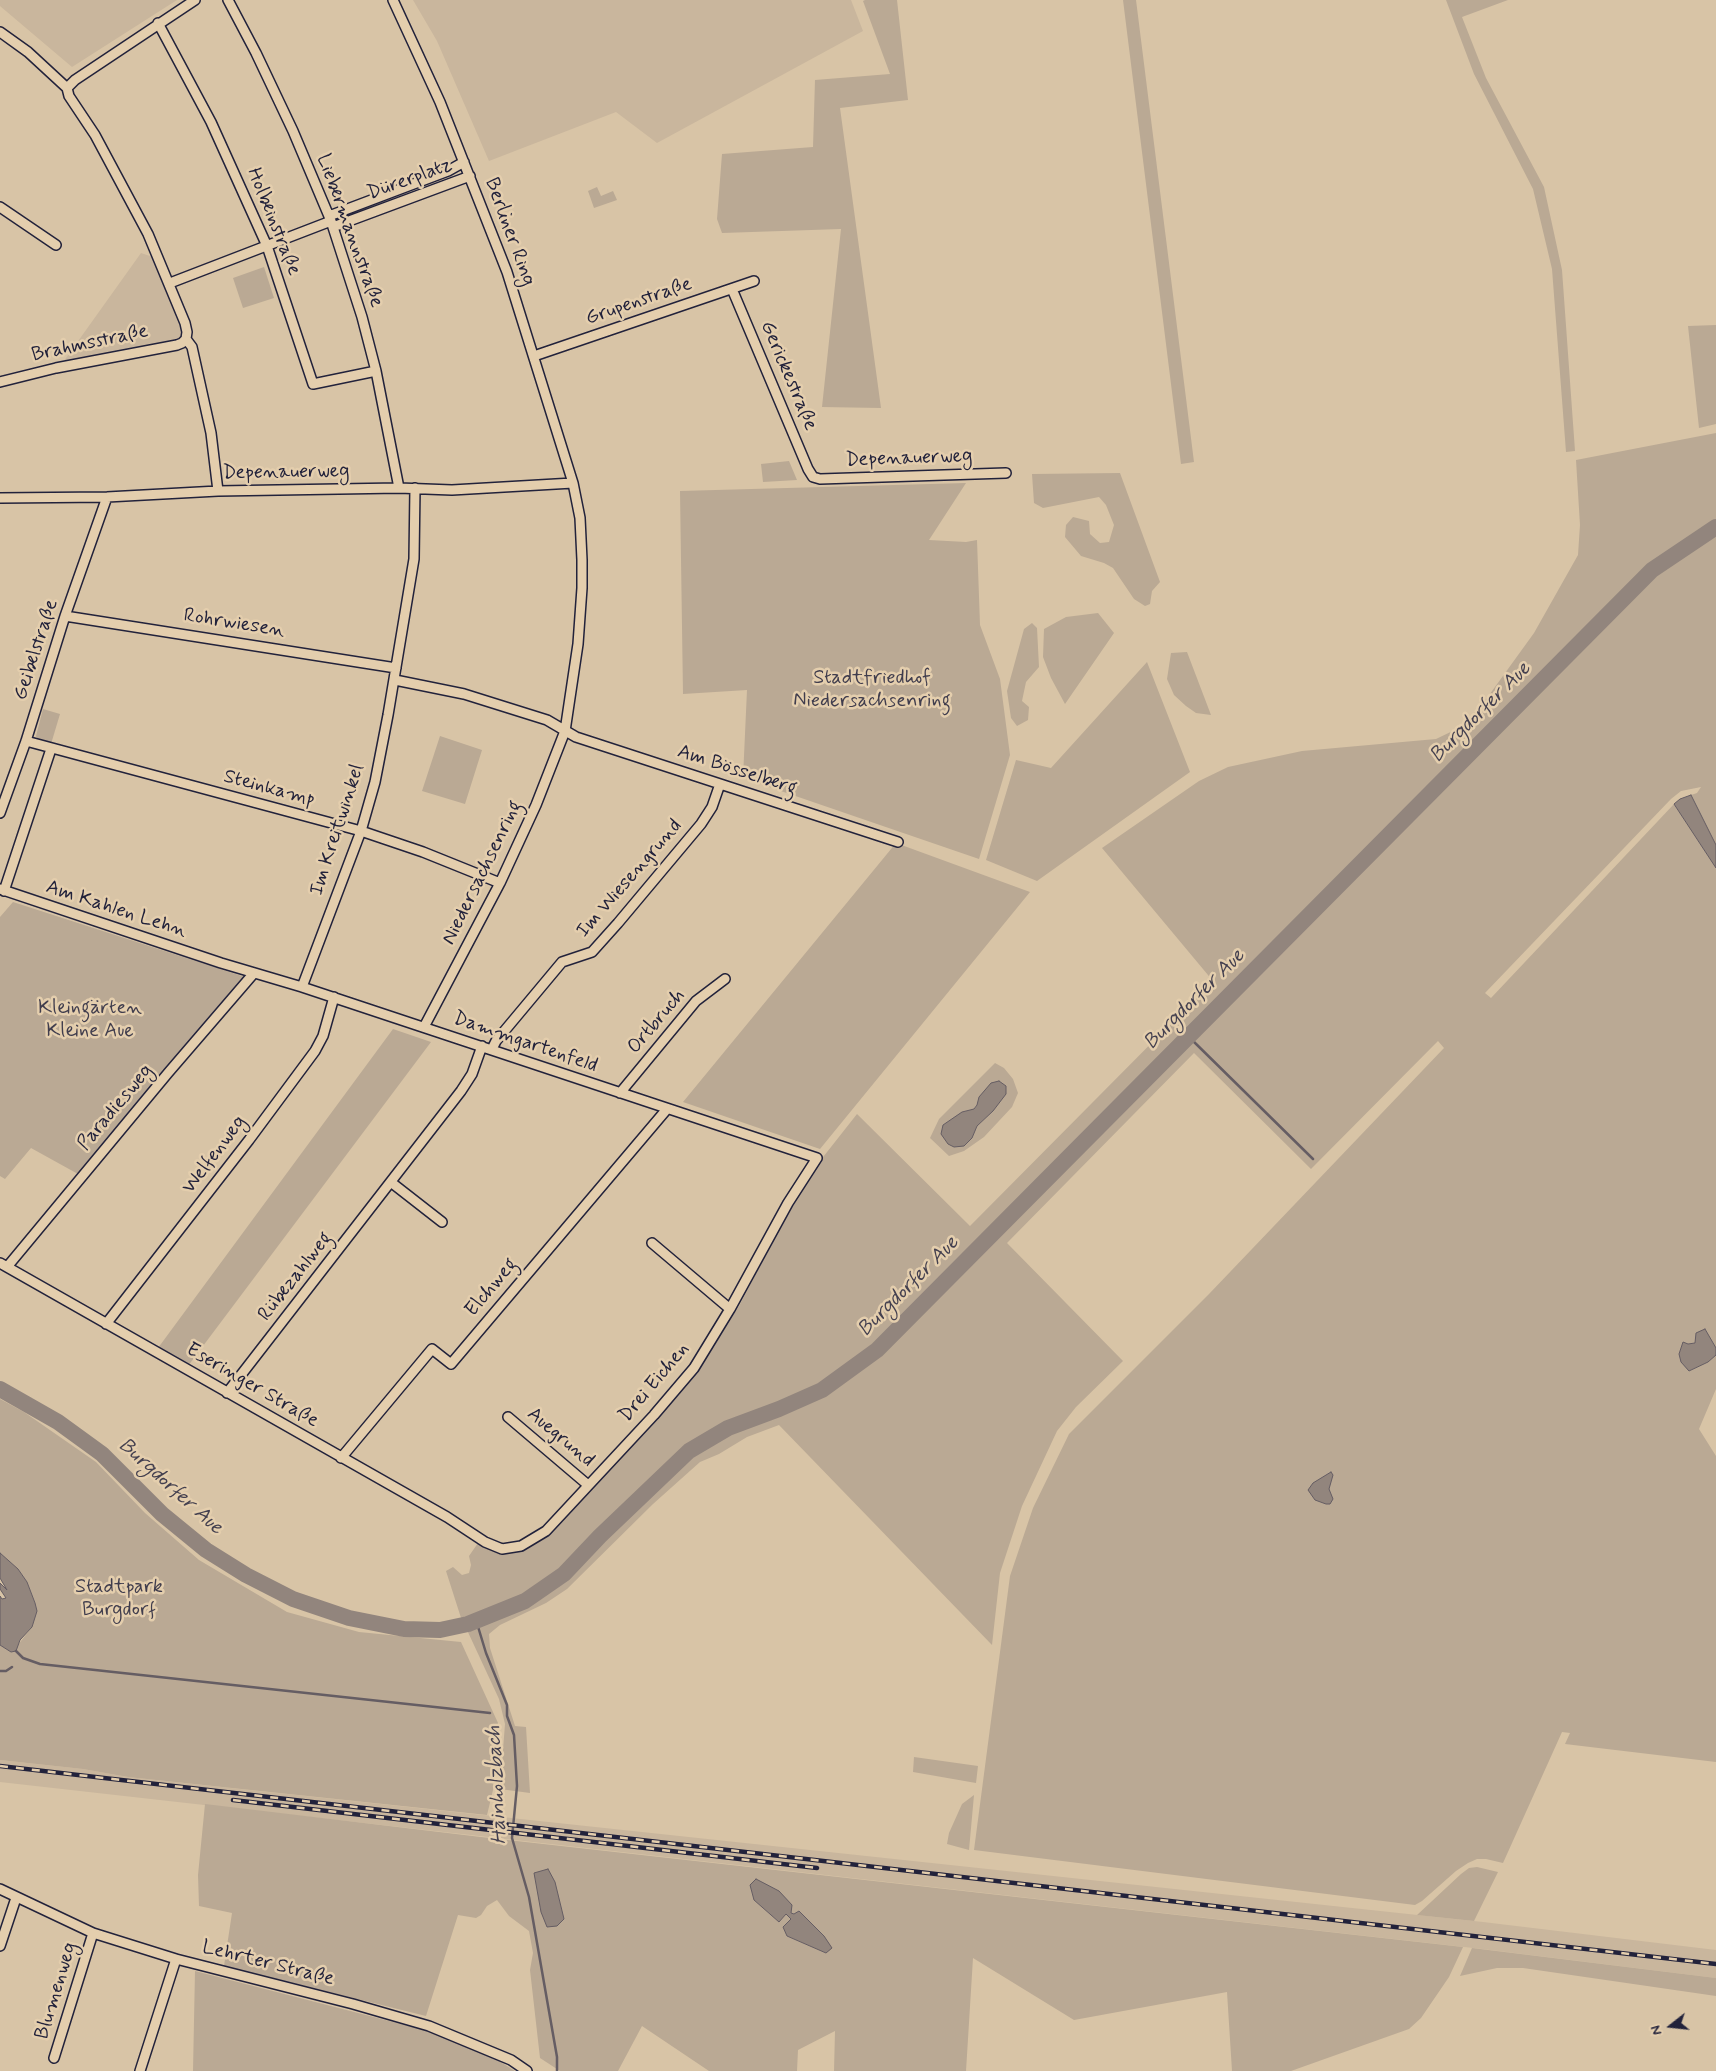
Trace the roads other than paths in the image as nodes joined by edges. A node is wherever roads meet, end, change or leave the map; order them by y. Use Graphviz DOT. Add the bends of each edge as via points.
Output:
graph roads {
  1 [pos="195,0"];
  2 [pos="228,0"];
  3 [pos="393,0"];
  4 [pos="158,23"];
  5 [pos="0,32"];
  6 [pos="68,88"];
  7 [pos="464,162"];
  8 [pos="470,176"];
  9 [pos="0,207"];
  10 [pos="331,222"];
  11 [pos="56,244"];
  12 [pos="267,246"];
  13 [pos="754,281"];
  14 [pos="170,283"];
  15 [pos="732,289"];
  16 [pos="186,339"];
  17 [pos="534,356"];
  18 [pos="376,371"];
  19 [pos="0,382"];
  20 [pos="1006,473"];
  21 [pos="813,477"];
  22 [pos="573,483"];
  23 [pos="399,488"];
  24 [pos="416,488"];
  25 [pos="218,491"];
  26 [pos="0,498"];
  27 [pos="106,498"];
  28 [pos="65,616"];
  29 [pos="396,668"];
  30 [pos="394,680"];
  31 [pos="565,731"];
  32 [pos="26,741"];
  33 [pos="51,749"];
  34 [pos="720,784"];
  35 [pos="0,813"];
  36 [pos="361,831"];
  37 [pos="898,842"];
  38 [pos="500,883"];
  39 [pos="2,890"];
  40 [pos="220,963"];
  41 [pos="254,973"];
  42 [pos="725,979"];
  43 [pos="302,986"];
  44 [pos="334,998"];
  45 [pos="424,1027"];
  46 [pos="482,1046"];
  47 [pos="492,1049"];
  48 [pos="620,1093"];
  49 [pos="667,1109"];
  50 [pos="818,1158"];
  51 [pos="392,1183"];
  52 [pos="442,1222"];
  53 [pos="652,1242"];
  54 [pos="4,1265"];
  55 [pos="730,1309"];
  56 [pos="106,1324"];
  57 [pos="228,1393"];
  58 [pos="508,1417"];
  59 [pos="341,1458"];
  60 [pos="588,1485"];
  61 [pos="485,1542"];
  62 [pos="0,1889"];
  63 [pos="16,1898"];
  64 [pos="93,1933"];
  65 [pos="0,1946"];
  66 [pos="176,1959"];
  67 [pos="54,2058"];
  68 [pos="140,2071"];
  69 [pos="527,2071"];
  1 -- 4 [label="street"];
  2 -- 10 [label="street, Liebermannstraße" via="294,132"];
  3 -- 7 [label="street, Berliner Ring"];
  4 -- 6 [label="street" via="74,80"];
  4 -- 12 [label="street, Holbeinstraße" via="211,122"];
  5 -- 6 [label="street"];
  6 -- 14 [label="street" via="69,96 95,135 138,213"];
  7 -- 8 [label="street, Berliner Ring"];
  7 -- 10 [label="street, Dürerplatz"];
  8 -- 10 [label="street, Dürerplatz"];
  8 -- 17 [label="street, Berliner Ring" via="507,272"];
  9 -- 11 [label="street"];
  10 -- 12 [label="street"];
  10 -- 18 [label="street, Liebermannstraße"];
  12 -- 14 [label="street"];
  12 -- 18 [label="street, Holbeinstraße" via="313,384"];
  13 -- 15 [label="street, Grupenstraße"];
  14 -- 16 [label="street" via="185,322"];
  15 -- 17 [label="street, Grupenstraße"];
  15 -- 21 [label="street, Gerickestraße"];
  16 -- 19 [label="street, Brahmsstraße" via="177,345"];
  16 -- 25 [label="street" via="192,347 203,390"];
  17 -- 22 [label="street, Berliner Ring"];
  18 -- 23 [label="street, Liebermannstraße"];
  20 -- 21 [label="street, Depenauerweg"];
  22 -- 24 [label="street, Depenauerweg" via="452,490"];
  22 -- 31 [label="street, Niedersachsenring" via="580,518 582,588 578,644"];
  23 -- 24 [label="street, Depenauerweg"];
  23 -- 25 [label="street, Depenauerweg"];
  24 -- 29 [label="street, Im Kreitwinkel" via="414,559"];
  25 -- 27 [label="street, Depenauerweg"];
  26 -- 27 [label="street, Depenauerweg"];
  27 -- 28 [label="street, Geibelstraße"];
  28 -- 29 [label="street, Rohrwiesen"];
  28 -- 32 [label="street, Geibelstraße"];
  29 -- 30 [label="street, Im Kreitwinkel"];
  30 -- 31 [label="street" via="464,694 547,720"];
  30 -- 36 [label="street, Im Kreitwinkel"];
  31 -- 34 [label="street, Am Bösselberg"];
  31 -- 38 [label="street, Niedersachsenring"];
  32 -- 33 [label="street, Steinkamp"];
  32 -- 35 [label="street, Geibelstraße"];
  33 -- 36 [label="street, Steinkamp"];
  33 -- 39 [label="street"];
  34 -- 37 [label="street, Am Bösselberg"];
  34 -- 47 [label="street, Im Wiesengrund" via="712,807 701,824 618,923 592,952 562,962"];
  36 -- 38 [label="street, Steinkamp"];
  36 -- 43 [label="street, Im Kreitwinkel"];
  38 -- 45 [label="street, Niedersachsenring"];
  39 -- 40 [label="street, Am Kahlen Lehn"];
  40 -- 41 [label="street, Dammgartenfeld"];
  41 -- 43 [label="street, Dammgartenfeld"];
  41 -- 54 [label="street, Paradiesweg"];
  42 -- 48 [label="street, Ortbruch" via="696,1001"];
  43 -- 44 [label="street, Dammgartenfeld"];
  44 -- 45 [label="street, Dammgartenfeld"];
  44 -- 56 [label="street, Welfenweg" via="315,1051"];
  45 -- 46 [label="street, Dammgartenfeld"];
  46 -- 47 [label="street, Dammgartenfeld"];
  46 -- 51 [label="street, Rübezahlweg" via="472,1074 461,1091"];
  47 -- 48 [label="street, Dammgartenfeld"];
  48 -- 49 [label="street, Dammgartenfeld"];
  49 -- 50 [label="street, Dammgartenfeld"];
  49 -- 59 [label="street, Elchweg" via="451,1364 432,1350"];
  50 -- 55 [label="street, Drei Eichen" via="788,1204"];
  51 -- 52 [label="street"];
  51 -- 57 [label="street, Rübezahlweg"];
  53 -- 55 [label="street"];
  54 -- 56 [label="street, Eseringer Straße"];
  55 -- 60 [label="street, Drei Eichen" via="694,1368"];
  56 -- 57 [label="street, Eseringer Straße"];
  57 -- 59 [label="street, Eseringer Straße"];
  58 -- 60 [label="street, Auegrund"];
  59 -- 61 [label="street, Eseringer Straße"];
  60 -- 61 [label="street, Drei Eichen" via="546,1531 521,1546 502,1549"];
  62 -- 63 [label="street, Lehrter Straße"];
  63 -- 64 [label="street, Lehrter Straße"];
  63 -- 65 [label="street"];
  64 -- 66 [label="street, Lehrter Straße"];
  64 -- 67 [label="street, Blumenweg"];
  66 -- 68 [label="street"];
  66 -- 69 [label="street, Lehrter Straße" via="429,2026 510,2060"];
}
